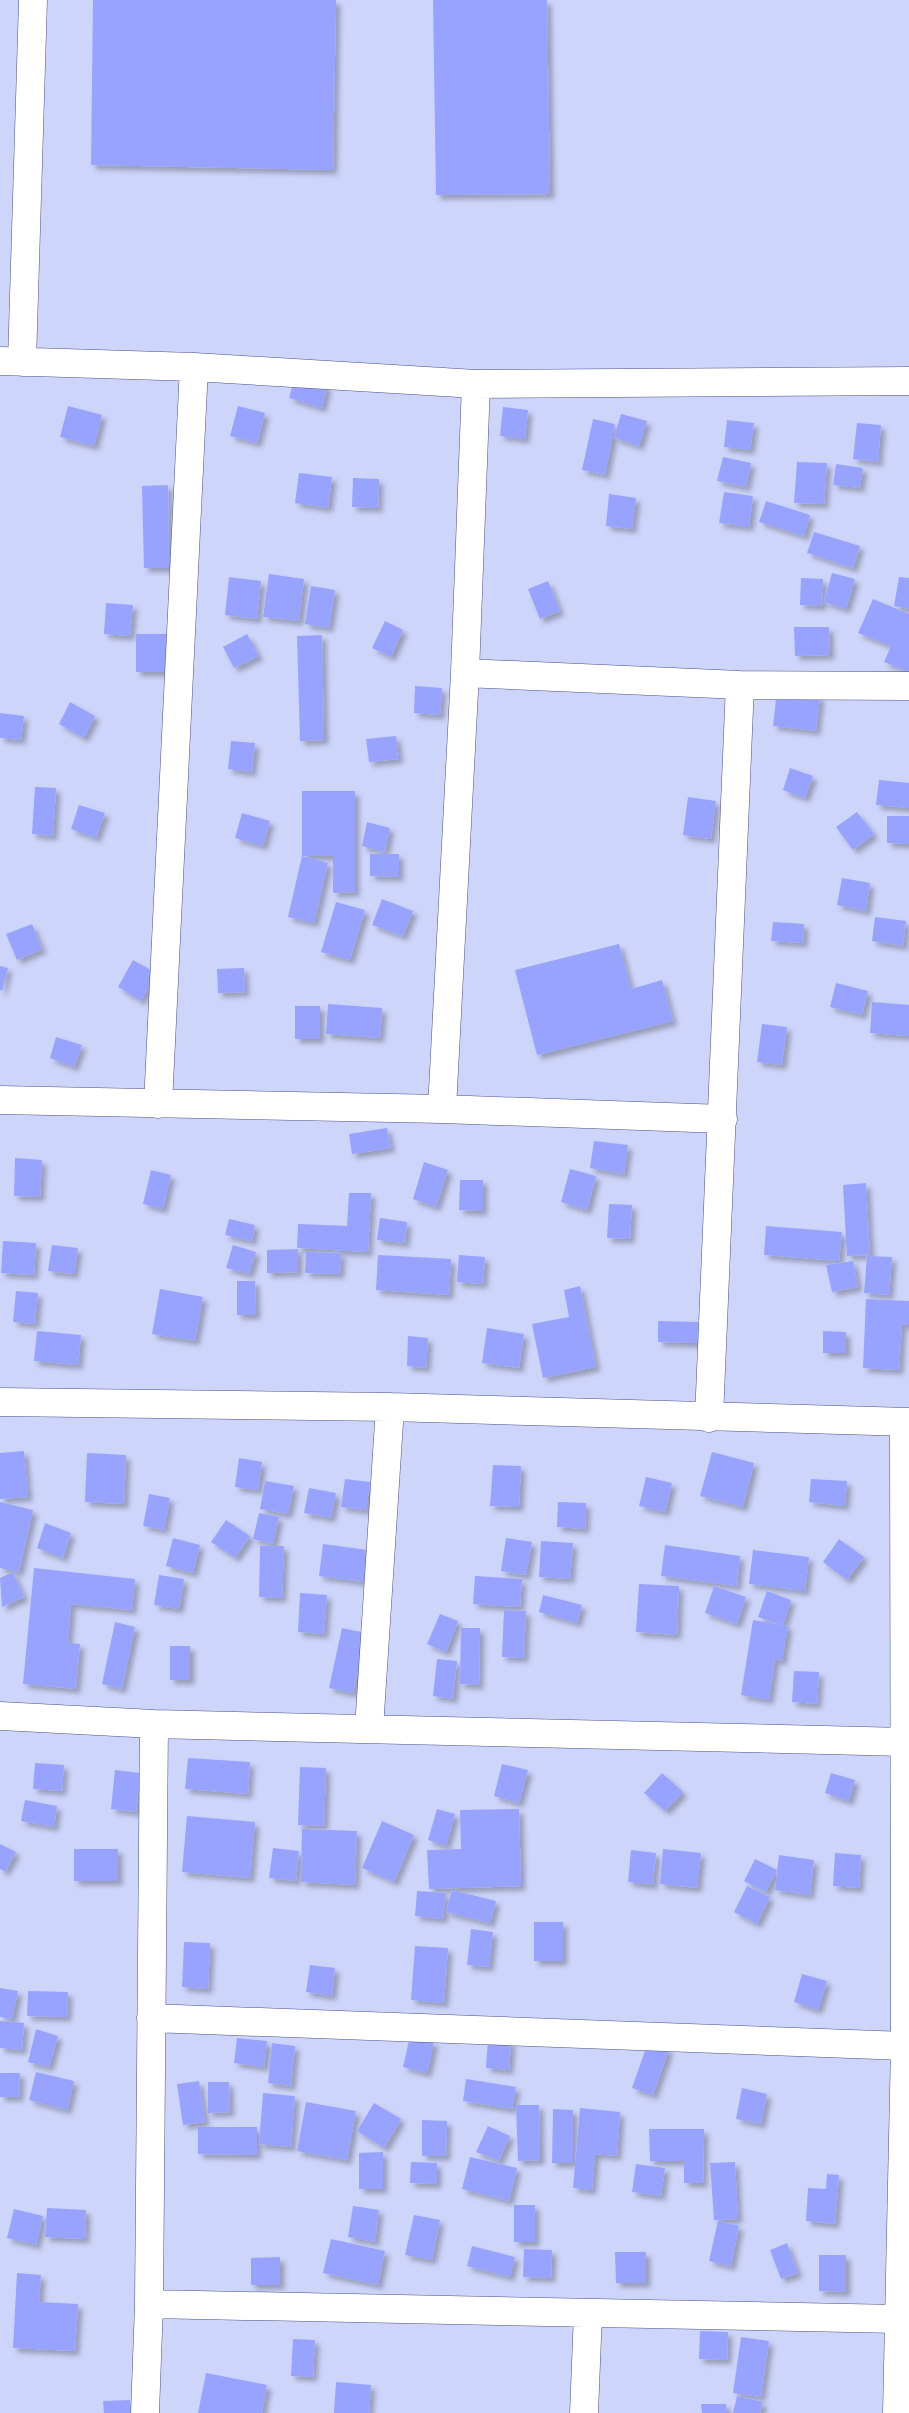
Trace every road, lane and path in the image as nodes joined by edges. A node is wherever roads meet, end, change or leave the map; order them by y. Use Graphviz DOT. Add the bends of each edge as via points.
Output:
graph roads {
  1 [pos="33,0"];
  2 [pos="11,361"];
  3 [pos="194,367"];
  4 [pos="909,381"];
  5 [pos="476,384"];
  6 [pos="465,673"];
  7 [pos="740,685"];
  8 [pos="909,686"];
  9 [pos="0,1100"];
  10 [pos="158,1104"];
  11 [pos="442,1109"];
  12 [pos="723,1119"];
  13 [pos="0,1402"];
  14 [pos="390,1407"];
  15 [pos="709,1418"];
  16 [pos="907,1422"];
  17 [pos="0,1716"];
  18 [pos="154,1724"];
  19 [pos="369,1729"];
  20 [pos="905,1742"];
  21 [pos="150,2018"];
  22 [pos="905,2046"];
  23 [pos="906,2120"];
  24 [pos="149,2304"];
  25 [pos="588,2313"];
  26 [pos="898,2319"];
  27 [pos="144,2413"];
  28 [pos="584,2413"];
  29 [pos="897,2413"];
  1 -- 2 [label="street"];
  2 -- 3 [label="street"];
  3 -- 5 [label="street"];
  3 -- 10 [label="street"];
  4 -- 5 [label="street"];
  5 -- 6 [label="street"];
  6 -- 7 [label="street"];
  6 -- 11 [label="street"];
  7 -- 8 [label="street"];
  7 -- 12 [label="street"];
  9 -- 10 [label="street"];
  10 -- 11 [label="street"];
  11 -- 12 [label="street"];
  12 -- 15 [label="street"];
  13 -- 14 [label="street"];
  14 -- 15 [label="street"];
  14 -- 19 [label="street"];
  15 -- 16 [label="street"];
  16 -- 20 [label="street"];
  17 -- 18 [label="street"];
  18 -- 19 [label="street"];
  18 -- 21 [label="street"];
  19 -- 20 [label="street"];
  20 -- 22 [label="street"];
  21 -- 22 [label="street"];
  21 -- 24 [label="street"];
  22 -- 23 [label="street"];
  23 -- 26 [label="street"];
  24 -- 25 [label="street"];
  24 -- 27 [label="street"];
  25 -- 26 [label="street"];
  25 -- 28 [label="street"];
  26 -- 29 [label="street"];
}
